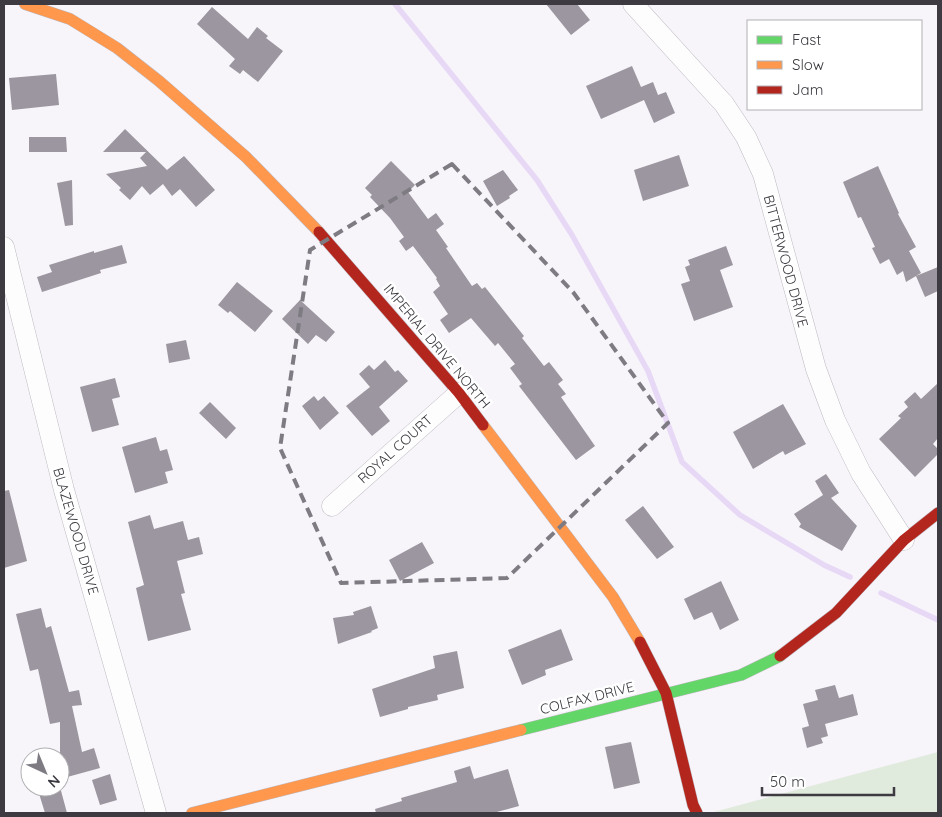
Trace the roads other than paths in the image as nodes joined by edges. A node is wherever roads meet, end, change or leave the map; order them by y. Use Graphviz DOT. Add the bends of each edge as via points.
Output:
graph roads {
  1 [pos="25,4"];
  2 [pos="633,4"];
  3 [pos="4,247"];
  4 [pos="459,393"];
  5 [pos="332,506"];
  6 [pos="938,513"];
  7 [pos="904,540"];
  8 [pos="666,693"];
  9 [pos="156,813"];
  10 [pos="192,813"];
  11 [pos="697,813"];
  1 -- 4 [label="street, IMPERIAL DRIVE NORTH" via="70,19 117,48 238,151 327,240"];
  2 -- 7 [label="street, BITTERWOOD DRIVE" via="724,104 746,137 763,174 816,369 832,411 861,472"];
  3 -- 9 [label="street, BLAZEWOOD DRIVE" via="64,490"];
  4 -- 5 [label="street, ROYAL COURT"];
  4 -- 8 [label="street, IMPERIAL DRIVE NORTH" via="613,597"];
  6 -- 7 [label="street, COLFAX DRIVE"];
  7 -- 8 [label="street, COLFAX DRIVE" via="836,613 776,659 741,675"];
  8 -- 10 [label="street, COLFAX DRIVE"];
  8 -- 11 [label="street, IMPERIAL DRIVE NORTH"];
}
